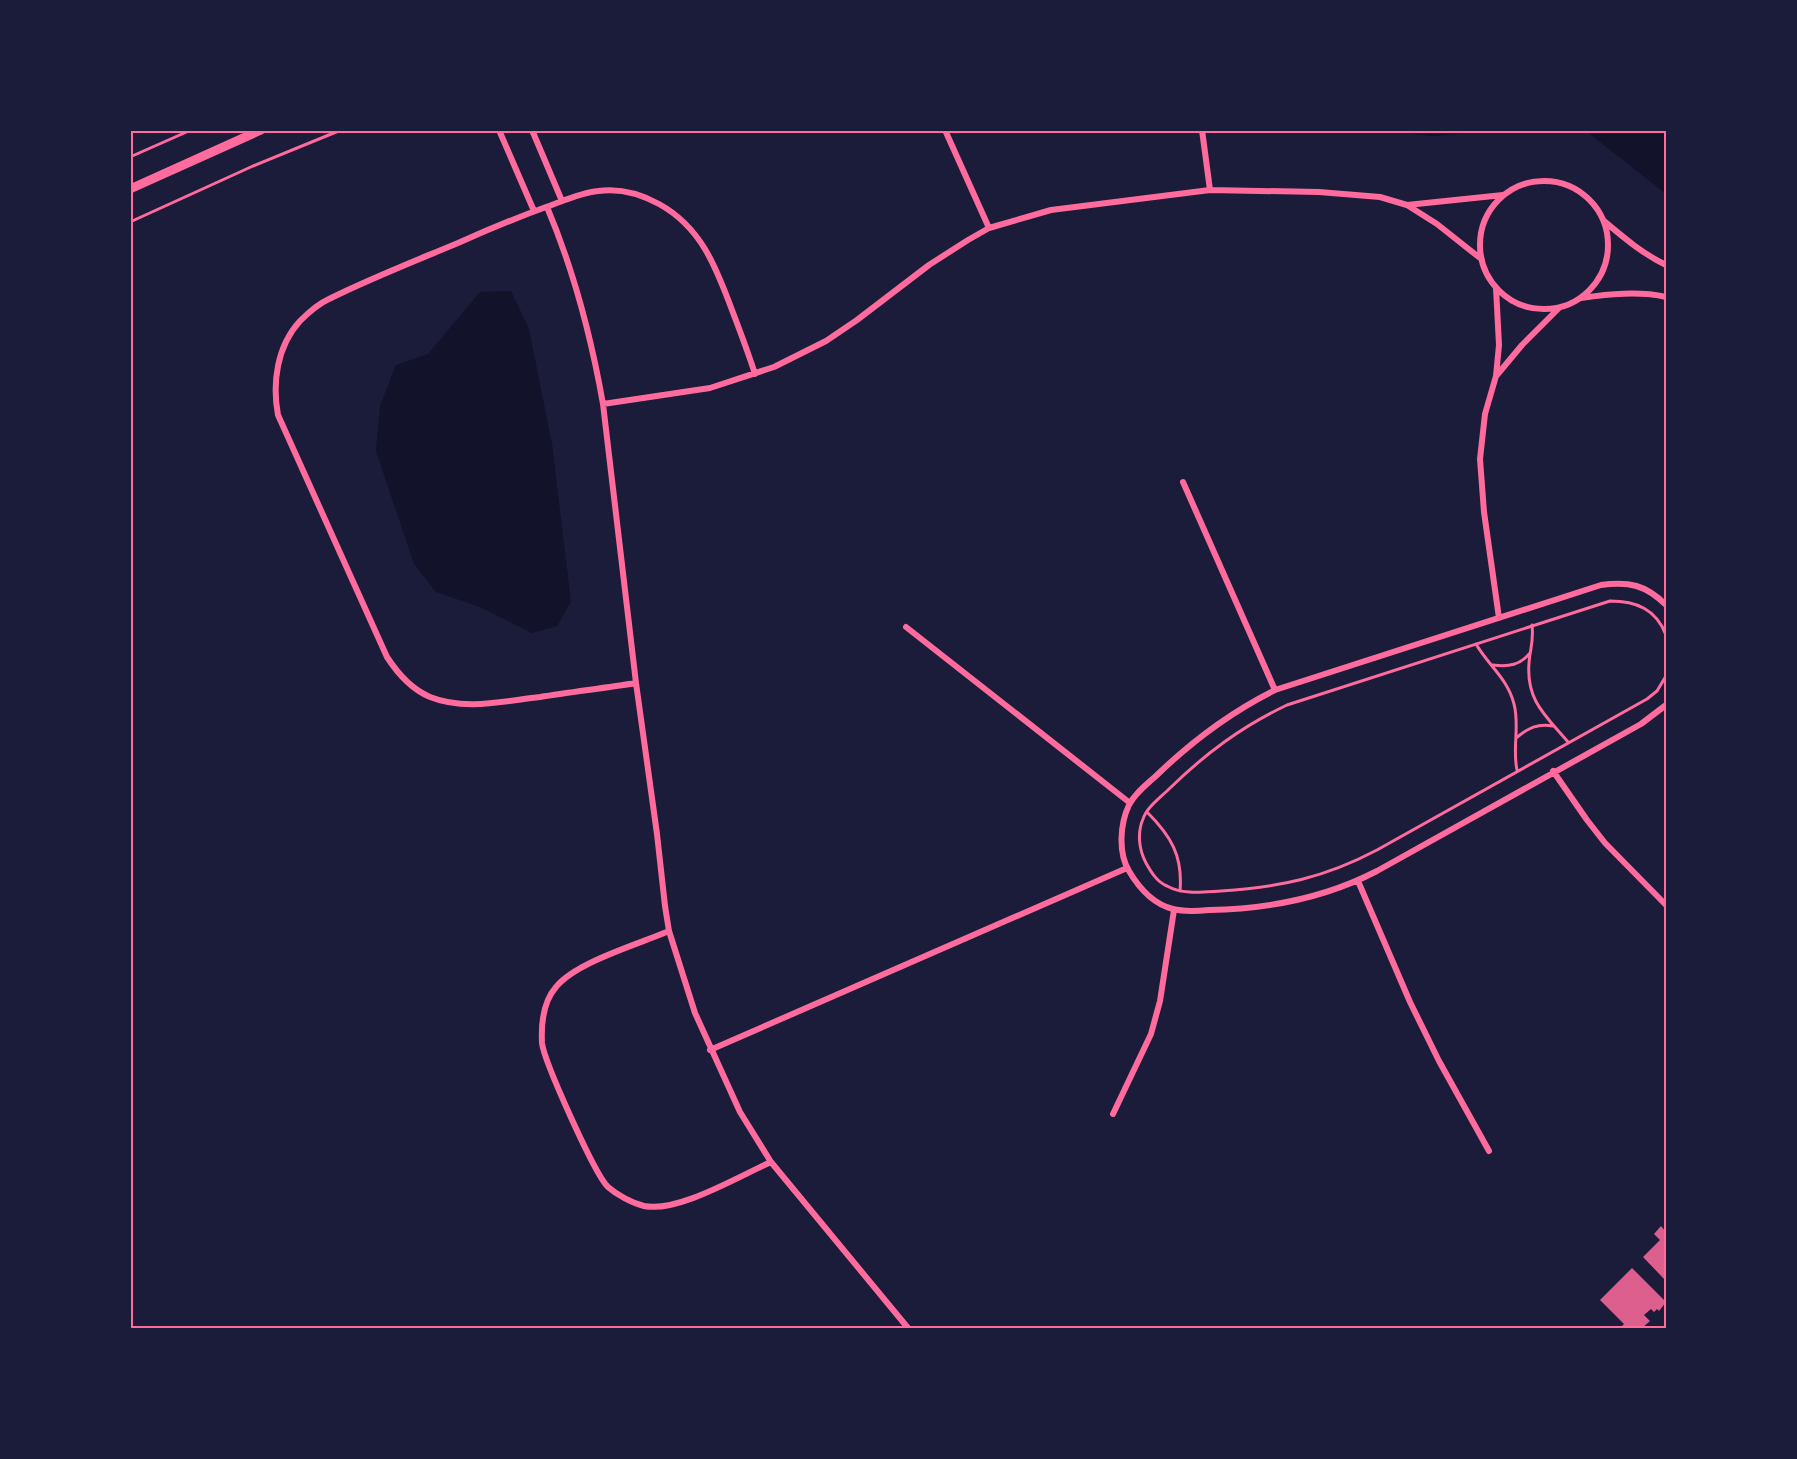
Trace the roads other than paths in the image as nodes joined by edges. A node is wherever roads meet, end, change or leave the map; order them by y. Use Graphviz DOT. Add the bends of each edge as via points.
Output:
graph roads {
  1 [pos="261,130"];
  2 [pos="499,130"];
  3 [pos="532,130"];
  4 [pos="945,130"];
  5 [pos="1202,130"];
  6 [pos="130,189"];
  7 [pos="1210,190"];
  8 [pos="1503,195"];
  9 [pos="562,201"];
  10 [pos="1407,205"];
  11 [pos="547,207"];
  12 [pos="534,211"];
  13 [pos="1604,221"];
  14 [pos="989,228"];
  15 [pos="1480,258"];
  16 [pos="1666,265"];
  17 [pos="1497,288"];
  18 [pos="1666,297"];
  19 [pos="1580,298"];
  20 [pos="1559,308"];
  21 [pos="755,374"];
  22 [pos="1496,376"];
  23 [pos="603,404"];
  24 [pos="1183,482"];
  25 [pos="1666,605"];
  26 [pos="1499,618"];
  27 [pos="906,627"];
  28 [pos="636,683"];
  29 [pos="1275,690"];
  30 [pos="1666,705"];
  31 [pos="1553,771"];
  32 [pos="1130,803"];
  33 [pos="1127,868"];
  34 [pos="1358,881"];
  35 [pos="1666,905"];
  36 [pos="1174,910"];
  37 [pos="669,931"];
  38 [pos="710,1050"];
  39 [pos="1113,1114"];
  40 [pos="1489,1151"];
  41 [pos="771,1162"];
  42 [pos="908,1329"];
  1 -- 6 [label="street"];
  2 -- 12 [label="street"];
  3 -- 9 [label="street"];
  4 -- 14 [label="street"];
  5 -- 7 [label="street"];
  7 -- 10 [label="street" via="1319,192 1380,197"];
  7 -- 14 [label="street" via="1051,210"];
  8 -- 10 [label="street"];
  8 -- 13 [label="street" via="1525,183 1550,181 1581,194"];
  8 -- 15 [label="street" via="1484,222 1479,239"];
  9 -- 11 [label="street"];
  9 -- 21 [label="street" via="600,190 623,191 642,195 673,213 700,239 711,256"];
  10 -- 15 [label="street"];
  11 -- 12 [label="street"];
  11 -- 23 [label="street" via="576,285"];
  12 -- 28 [label="street" via="327,300 311,311 298,323 282,354 275,386 278,415 387,657 412,686 431,697 459,704 486,704"];
  13 -- 16 [label="street"];
  13 -- 19 [label="street" via="1609,251 1605,266 1595,285"];
  14 -- 21 [label="street" via="946,253 818,346"];
  15 -- 17 [label="street"];
  17 -- 20 [label="street" via="1523,307"];
  17 -- 22 [label="street"];
  18 -- 19 [label="street" via="1637,294"];
  19 -- 20 [label="street"];
  20 -- 22 [label="street"];
  21 -- 23 [label="street" via="710,388"];
  22 -- 26 [label="street" via="1485,414 1480,459"];
  23 -- 28 [label="street"];
  24 -- 29 [label="street"];
  25 -- 26 [label="street" via="1644,588 1618,583"];
  26 -- 29 [label="street"];
  27 -- 32 [label="street"];
  28 -- 37 [label="street"];
  29 -- 32 [label="street" via="1208,732"];
  30 -- 31 [label="street" via="1641,724"];
  31 -- 34 [label="street"];
  31 -- 35 [label="street" via="1605,843"];
  32 -- 33 [label="street" via="1122,839"];
  33 -- 36 [label="street" via="1145,892"];
  33 -- 38 [label="street"];
  34 -- 36 [label="street" via="1290,902"];
  34 -- 40 [label="street" via="1410,1002"];
  36 -- 39 [label="street" via="1152,1034"];
  37 -- 38 [label="street" via="694,1013"];
  37 -- 41 [label="street" via="581,968 556,987 547,1001 542,1028 542,1046 551,1070 596,1170 608,1187 629,1200 645,1206 682,1203"];
  38 -- 41 [label="street" via="740,1113"];
  41 -- 42 [label="street"];
}
